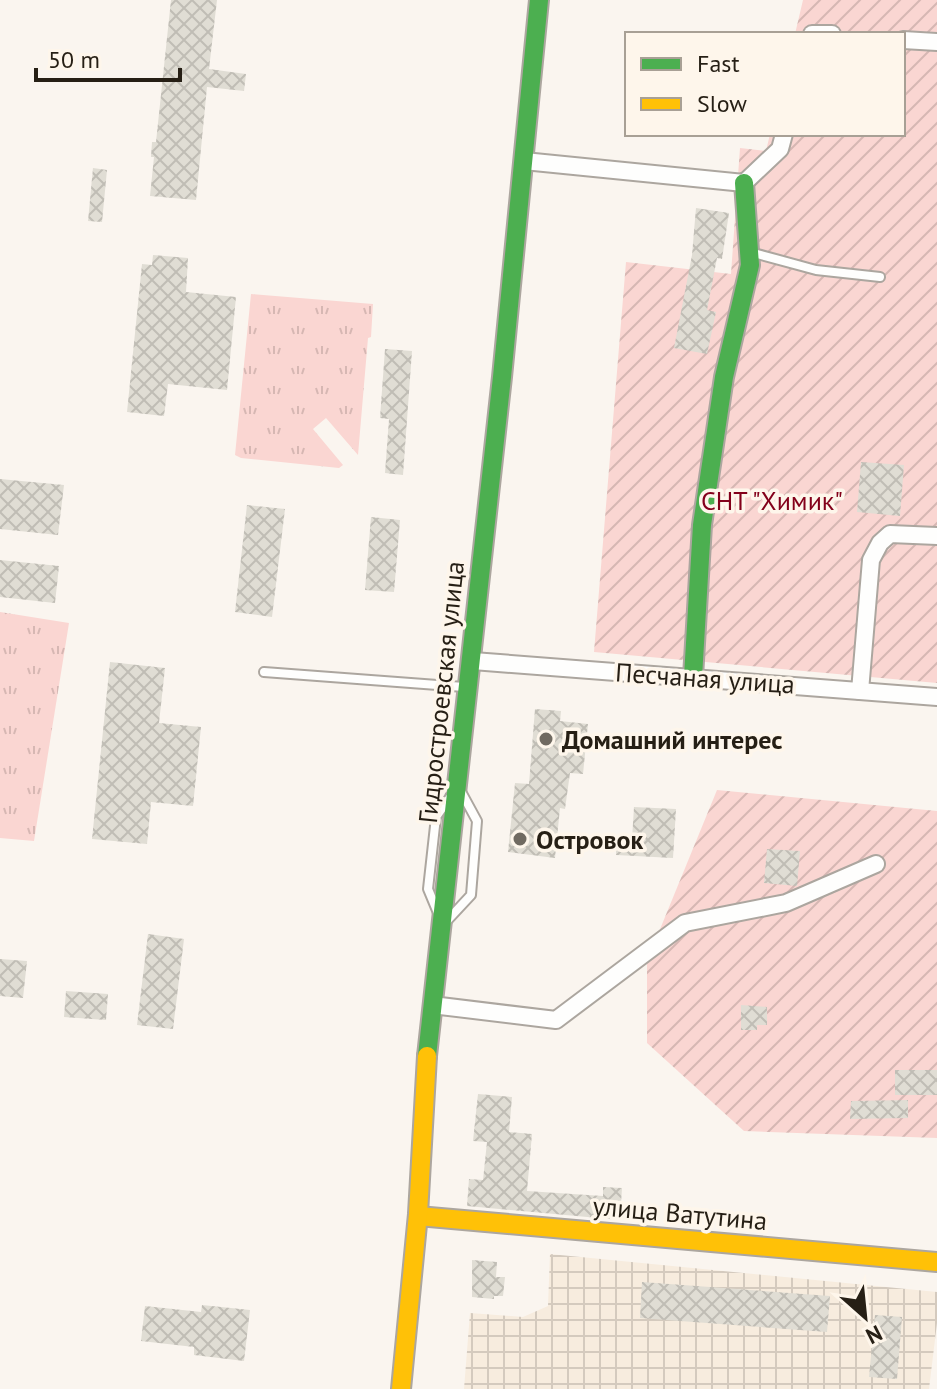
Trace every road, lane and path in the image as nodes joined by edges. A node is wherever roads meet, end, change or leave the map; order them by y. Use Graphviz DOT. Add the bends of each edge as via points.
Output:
graph roads {
  1 [pos="539,0"];
  2 [pos="905,40"];
  3 [pos="937,42"];
  4 [pos="783,136"];
  5 [pos="524,161"];
  6 [pos="744,183"];
  7 [pos="749,252"];
  8 [pos="880,277"];
  9 [pos="937,536"];
  10 [pos="473,661"];
  11 [pos="264,672"];
  12 [pos="693,677"];
  13 [pos="469,687"];
  14 [pos="860,691"];
  15 [pos="937,697"];
  16 [pos="876,864"];
  17 [pos="432,1005"];
  18 [pos="418,1216"];
  19 [pos="937,1262"];
  20 [pos="401,1389"];
  1 -- 5 [label="street, Гидростроевская улица"];
  2 -- 3 [label="street"];
  4 -- 6 [label="street" via="780,149"];
  5 -- 6 [label="street"];
  5 -- 10 [label="street, Гидростроевская улица"];
  6 -- 7 [label="street"];
  7 -- 8 [label="lane" via="816,270"];
  7 -- 12 [label="street" via="702,525"];
  9 -- 14 [label="street" via="890,534 871,560"];
  10 -- 12 [label="street, Песчаная улица"];
  10 -- 13 [label="street, Гидростроевская улица"];
  11 -- 13 [label="lane"];
  12 -- 14 [label="street, Песчаная улица"];
  13 -- 17 [label="street, Гидростроевская улица"];
  14 -- 15 [label="street, Песчаная улица"];
  16 -- 17 [label="street" via="786,903 685,923 556,1020"];
  17 -- 18 [label="street, Гидростроевская улица"];
  18 -- 19 [label="street, улица Ватутина"];
  18 -- 20 [label="street, Гидростроевская улица"];
}
